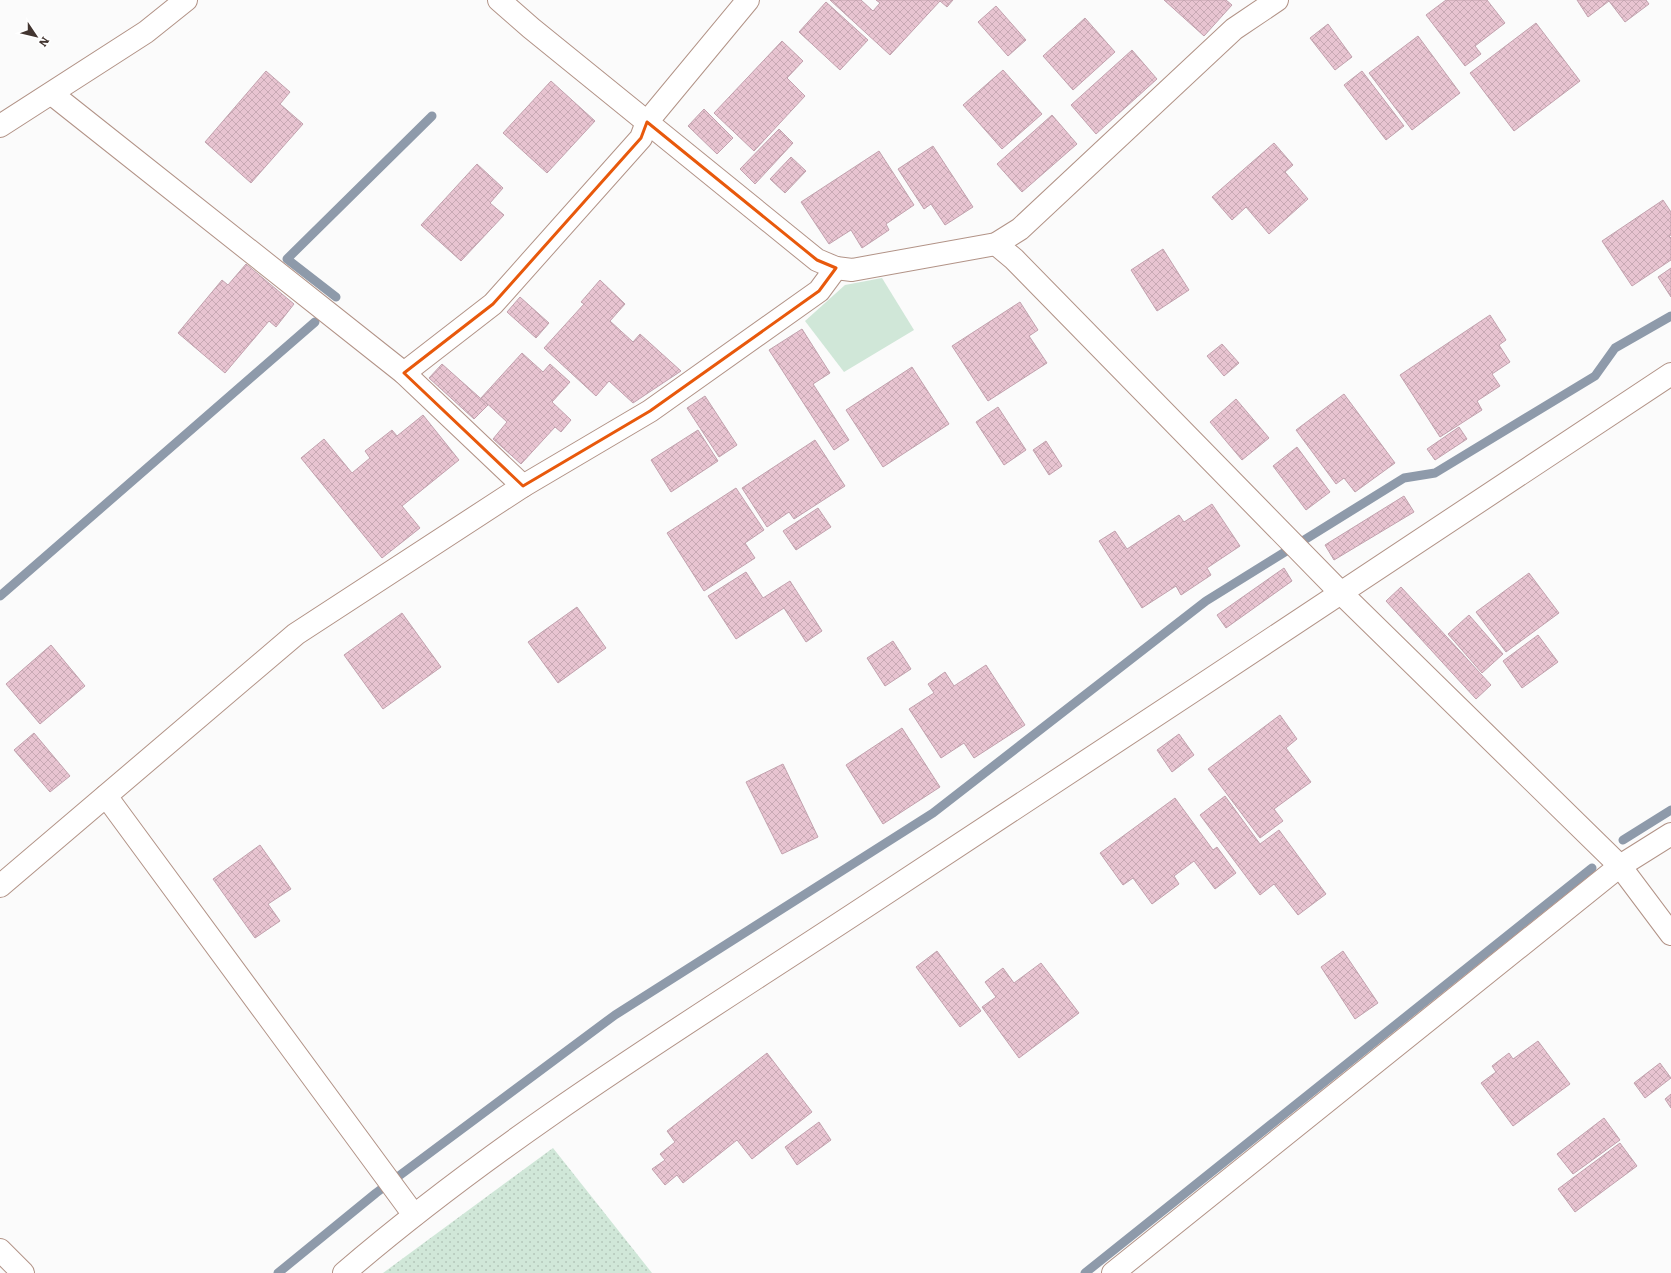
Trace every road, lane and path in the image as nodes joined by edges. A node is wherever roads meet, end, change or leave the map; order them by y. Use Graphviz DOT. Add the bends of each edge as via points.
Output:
graph roads {
  1 [pos="186,0"];
  2 [pos="499,0"];
  3 [pos="748,0"];
  4 [pos="1277,0"];
  5 [pos="52,94"];
  6 [pos="646,122"];
  7 [pos="0,126"];
  8 [pos="996,244"];
  9 [pos="836,268"];
  10 [pos="404,373"];
  11 [pos="1671,374"];
  12 [pos="524,486"];
  13 [pos="1342,594"];
  14 [pos="106,796"];
  15 [pos="1671,834"];
  16 [pos="1620,866"];
  17 [pos="0,886"];
  18 [pos="1671,934"];
  19 [pos="414,1214"];
  20 [pos="0,1250"];
  21 [pos="23,1273"];
  22 [pos="344,1273"];
  23 [pos="1113,1273"];
  1 -- 5 [label="street" via="146,32"];
  2 -- 6 [label="street"];
  3 -- 6 [label="street"];
  4 -- 8 [label="street" via="1234,29 1020,229"];
  5 -- 7 [label="street"];
  5 -- 10 [label="street"];
  6 -- 9 [label="street" via="818,260"];
  6 -- 10 [label="street" via="641,138 493,304"];
  8 -- 9 [label="street" via="852,270"];
  8 -- 13 [label="street" via="1014,259"];
  9 -- 12 [label="street" via="819,291 650,411"];
  10 -- 12 [label="street"];
  11 -- 13 [label="street"];
  12 -- 14 [label="street" via="296,634"];
  13 -- 16 [label="street"];
  13 -- 19 [label="street" via="567,1102"];
  14 -- 17 [label="street"];
  14 -- 19 [label="street"];
  15 -- 16 [label="street"];
  16 -- 18 [label="street"];
  16 -- 23 [label="street"];
  19 -- 22 [label="street"];
  20 -- 21 [label="street"];
}
